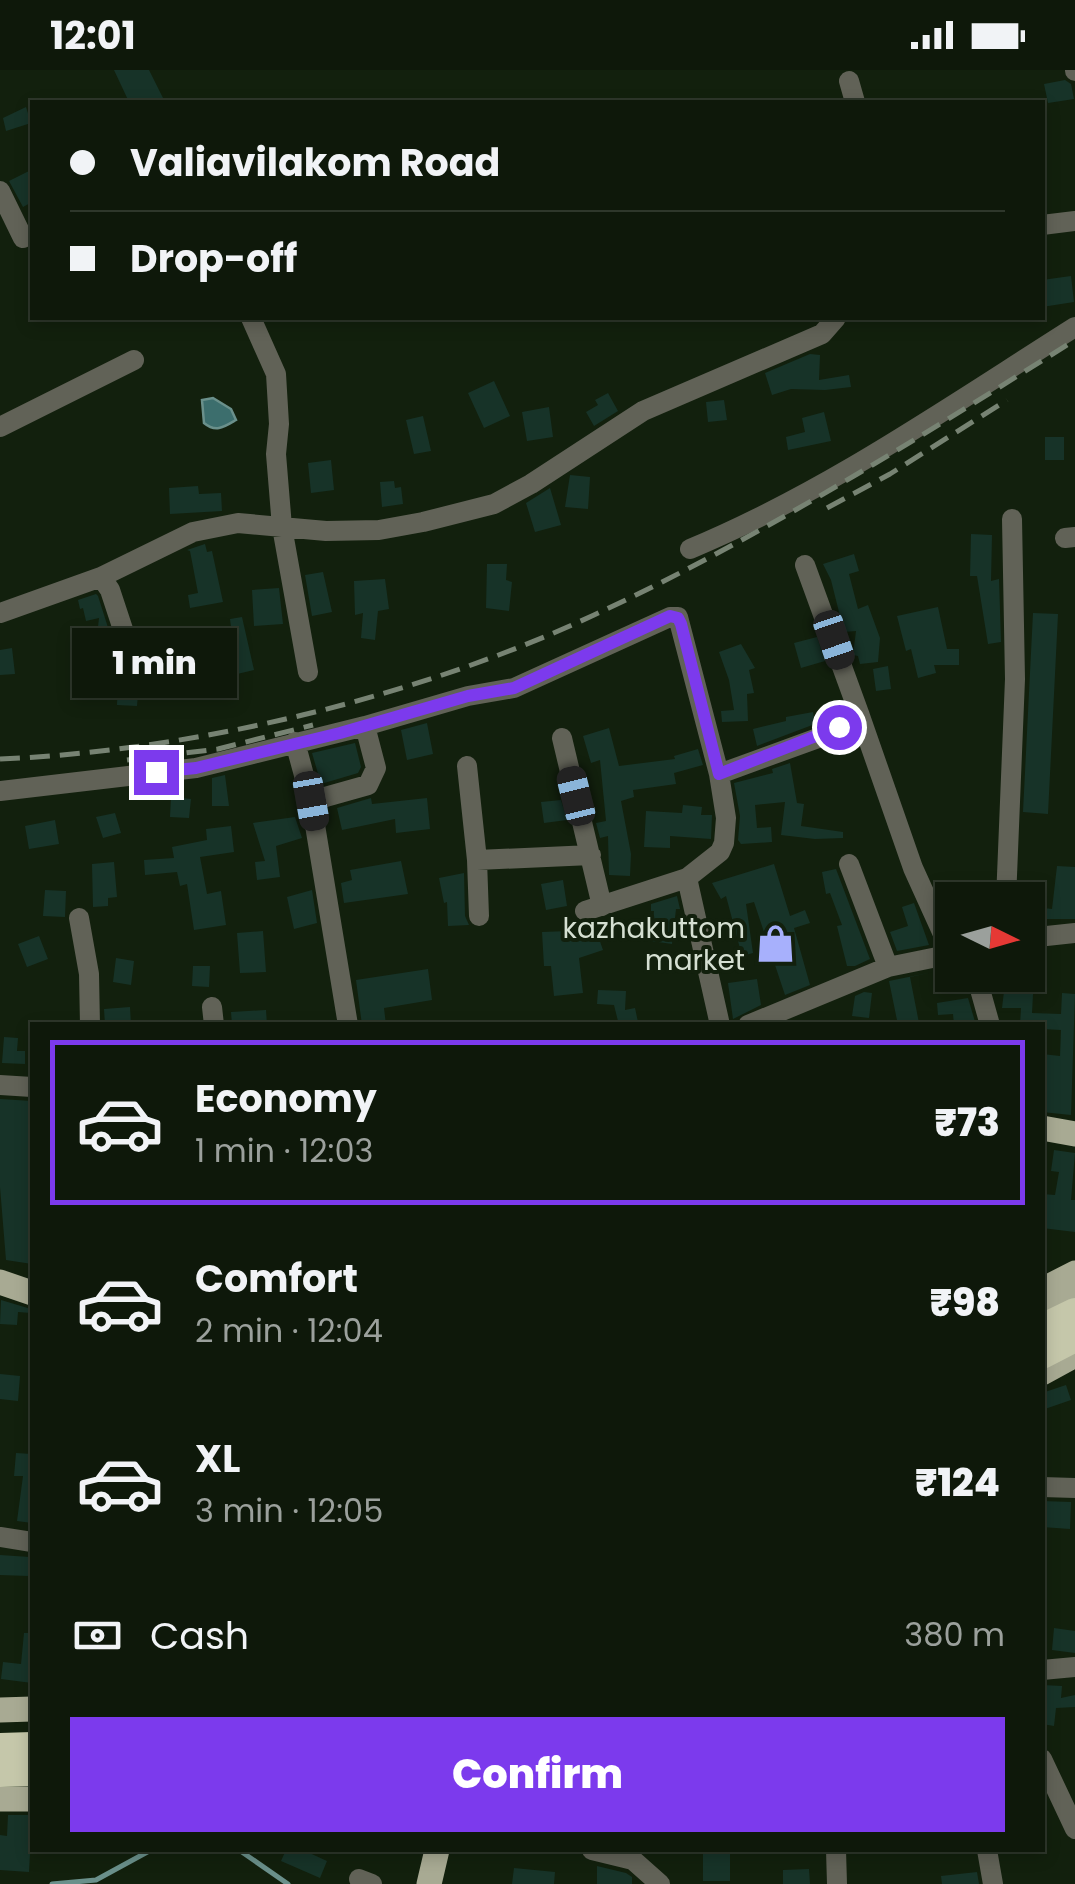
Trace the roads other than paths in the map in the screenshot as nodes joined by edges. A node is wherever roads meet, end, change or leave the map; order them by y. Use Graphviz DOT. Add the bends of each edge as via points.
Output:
graph roads {
  1 [pos="849,81"];
  2 [pos="854,100"];
  3 [pos="0,191"];
  4 [pos="1075,221"];
  5 [pos="1045,225"];
  6 [pos="23,238"];
  7 [pos="252,320"];
  8 [pos="834,320"];
  9 [pos="1075,327"];
  10 [pos="134,360"];
  11 [pos="0,427"];
  12 [pos="1012,519"];
  13 [pos="282,527"];
  14 [pos="690,549"];
  15 [pos="806,566"];
  16 [pos="100,577"];
  17 [pos="0,613"];
  18 [pos="308,672"];
  19 [pos="140,681"];
  20 [pos="860,716"];
  21 [pos="365,726"];
  22 [pos="562,738"];
  23 [pos="294,742"];
  24 [pos="466,766"];
  25 [pos="719,774"];
  26 [pos="0,791"];
  27 [pos="311,801"];
  28 [pos="592,855"];
  29 [pos="477,860"];
  30 [pos="849,864"];
  31 [pos="686,878"];
  32 [pos="1007,882"];
  33 [pos="479,916"];
  34 [pos="935,917"];
  35 [pos="78,918"];
  36 [pos="1075,932"];
  37 [pos="1045,936"];
  38 [pos="935,957"];
  39 [pos="888,967"];
  40 [pos="981,992"];
  41 [pos="775,1020"];
  42 [pos="90,1022"];
  43 [pos="348,1022"];
  44 [pos="719,1022"];
  45 [pos="989,1022"];
  46 [pos="0,1085"];
  47 [pos="30,1086"];
  48 [pos="1045,1129"];
  49 [pos="1075,1134"];
  50 [pos="1075,1273"];
  51 [pos="0,1282"];
  52 [pos="1045,1288"];
  53 [pos="30,1292"];
  54 [pos="1075,1296"];
  55 [pos="1045,1311"];
  56 [pos="1075,1313"];
  57 [pos="1045,1328"];
  58 [pos="1075,1337"];
  59 [pos="1045,1352"];
  60 [pos="1075,1355"];
  61 [pos="1075,1366"];
  62 [pos="1045,1371"];
  63 [pos="1045,1381"];
  64 [pos="1045,1486"];
  65 [pos="1075,1488"];
  66 [pos="0,1538"];
  67 [pos="30,1542"];
  68 [pos="1075,1667"];
  69 [pos="1045,1670"];
  70 [pos="30,1709"];
  71 [pos="0,1710"];
  72 [pos="30,1721"];
  73 [pos="0,1722"];
  74 [pos="30,1747"];
  75 [pos="0,1748"];
  76 [pos="1045,1764"];
  77 [pos="30,1771"];
  78 [pos="0,1772"];
  79 [pos="0,1786"];
  80 [pos="30,1786"];
  81 [pos="0,1799"];
  82 [pos="30,1799"];
  83 [pos="1075,1829"];
  84 [pos="436,1852"];
  85 [pos="600,1852"];
  86 [pos="836,1852"];
  87 [pos="988,1852"];
  88 [pos="428,1884"];
  89 [pos="660,1884"];
  90 [pos="837,1884"];
  91 [pos="992,1884"];
  1 -- 2 [label="street"];
  3 -- 6 [label="street"];
  4 -- 5 [label="street"];
  7 -- 13 [label="street" via="276,374"];
  8 -- 13 [label="street" via="822,334 642,411 494,504 379,530"];
  9 -- 14 [label="street" via="774,511"];
  10 -- 11 [label="street"];
  12 -- 32 [label="street" via="1015,679"];
  13 -- 16 [label="street" via="238,523 193,532"];
  13 -- 18 [label="street"];
  15 -- 20 [label="street"];
  16 -- 17 [label="street"];
  16 -- 19 [label="street"];
  20 -- 25 [label="street"];
  20 -- 34 [label="street"];
  21 -- 23 [label="street"];
  21 -- 25 [label="street" via="514,688 670,616 678,618"];
  21 -- 27 [label="street" via="376,768 368,786"];
  22 -- 28 [label="street"];
  23 -- 26 [label="street" via="196,768"];
  23 -- 27 [label="street"];
  24 -- 29 [label="street"];
  25 -- 31 [label="street" via="724,843"];
  27 -- 43 [label="street"];
  28 -- 29 [label="street"];
  28 -- 31 [label="street" via="594,909"];
  29 -- 33 [label="street"];
  30 -- 39 [label="street"];
  31 -- 44 [label="street"];
  35 -- 42 [label="street"];
  36 -- 37 [label="street"];
  38 -- 39 [label="street"];
  39 -- 41 [label="street"];
  40 -- 45 [label="street"];
  46 -- 47 [label="street"];
  48 -- 49 [label="main road"];
  50 -- 52 [label="main road"];
  51 -- 53 [label="main road"];
  54 -- 55 [label="main road"];
  56 -- 57 [label="highway"];
  58 -- 59 [label="highway"];
  60 -- 62 [label="main road"];
  61 -- 63 [label="street"];
  64 -- 65 [label="street"];
  66 -- 67 [label="street"];
  68 -- 69 [label="street"];
  70 -- 71 [label="main road"];
  72 -- 73 [label="main road"];
  74 -- 75 [label="highway"];
  76 -- 83 [label="street"];
  77 -- 78 [label="highway"];
  79 -- 80 [label="main road"];
  81 -- 82 [label="main road"];
  84 -- 88 [label="main road"];
  85 -- 89 [label="street" via="632,1860"];
  86 -- 90 [label="street"];
  87 -- 91 [label="street"];
}
